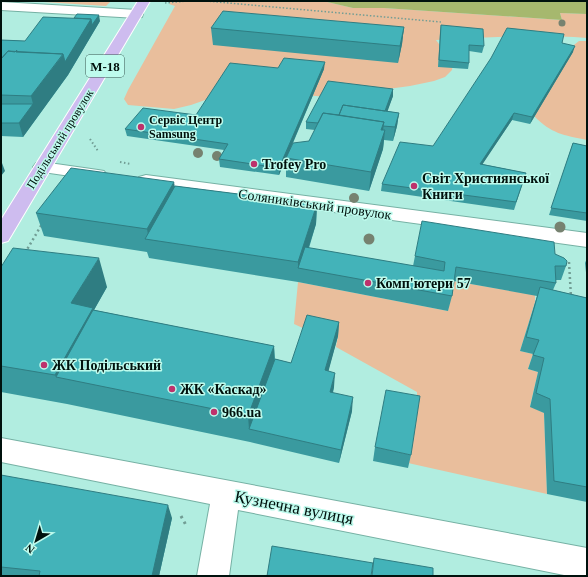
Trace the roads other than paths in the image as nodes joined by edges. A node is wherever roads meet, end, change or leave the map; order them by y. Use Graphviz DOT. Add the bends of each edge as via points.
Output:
graph roads {
  1 [pos="1,6"];
  2 [pos="141,7"];
  3 [pos="42,167"];
  4 [pos="1,236"];
  5 [pos="587,240"];
  6 [pos="1,450"];
  7 [pos="226,494"];
  8 [pos="587,564"];
  9 [pos="213,576"];
  1 -- 2 [label="street"];
  2 -- 3 [label="main road, Подільський провулок / М-18"];
  3 -- 4 [label="main road, Подільський провулок / М-18"];
  3 -- 5 [label="street, Соляниківський провулок"];
  6 -- 7 [label="street, Кузнечна вулиця"];
  7 -- 8 [label="street, Кузнечна вулиця"];
  7 -- 9 [label="street"];
}
